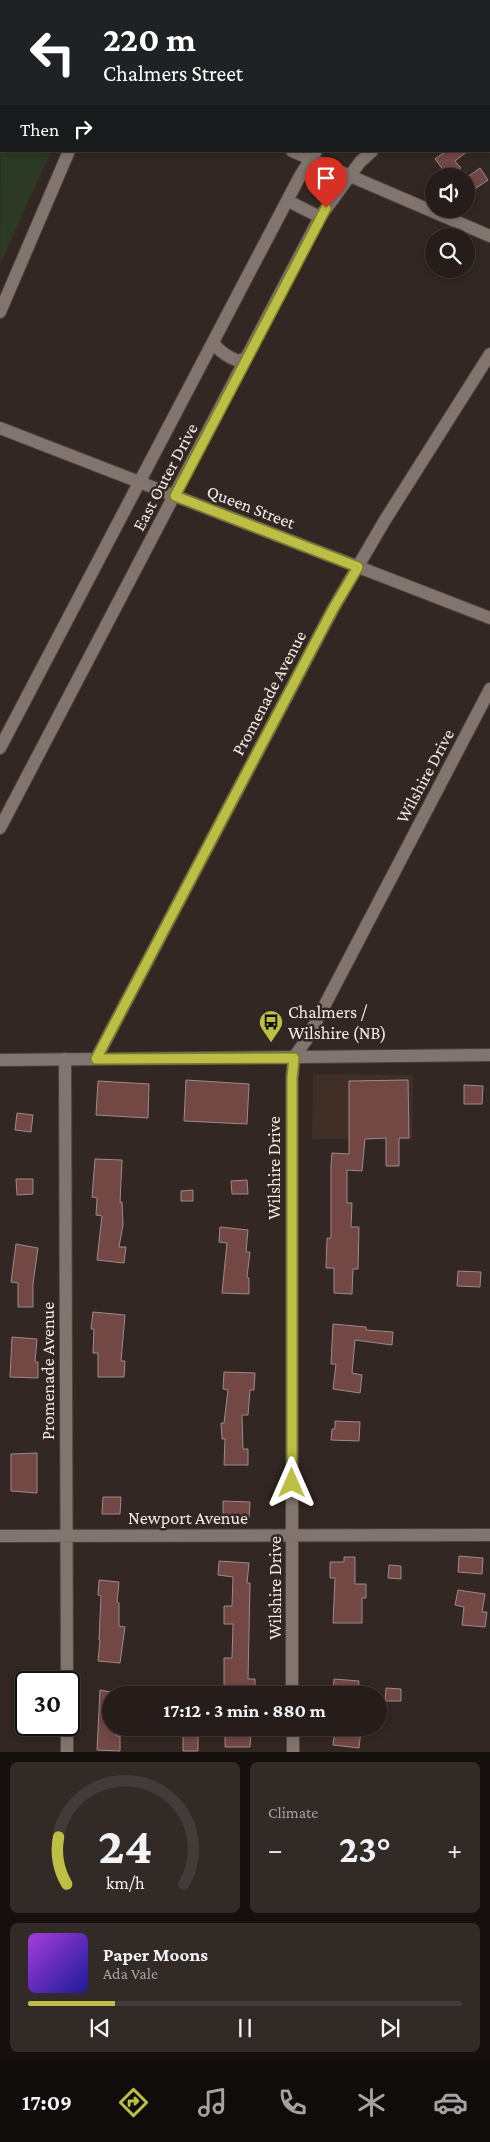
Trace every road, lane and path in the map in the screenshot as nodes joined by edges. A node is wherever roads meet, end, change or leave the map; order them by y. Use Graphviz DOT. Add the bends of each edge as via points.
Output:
graph roads {
  1 [pos="69,152"];
  2 [pos="298,152"];
  3 [pos="371,152"];
  4 [pos="314,155"];
  5 [pos="351,176"];
  6 [pos="288,201"];
  7 [pos="320,217"];
  8 [pos="490,236"];
  9 [pos="0,312"];
  10 [pos="213,343"];
  11 [pos="490,354"];
  12 [pos="246,358"];
  13 [pos="0,428"];
  14 [pos="139,481"];
  15 [pos="175,496"];
  16 [pos="358,567"];
  17 [pos="490,618"];
  18 [pos="490,690"];
  19 [pos="0,748"];
  20 [pos="0,828"];
  21 [pos="490,1055"];
  22 [pos="294,1058"];
  23 [pos="66,1059"];
  24 [pos="96,1059"];
  25 [pos="0,1060"];
  26 [pos="66,1535"];
  27 [pos="292,1535"];
  28 [pos="490,1535"];
  29 [pos="0,1536"];
  30 [pos="67,1671"];
  31 [pos="292,1686"];
  32 [pos="67,1736"];
  33 [pos="293,1736"];
  34 [pos="67,1752"];
  35 [pos="293,1752"];
  1 -- 9 [label="street"];
  2 -- 4 [label="street"];
  3 -- 5 [label="street, East Outer Drive"];
  4 -- 5 [label="street"];
  4 -- 6 [label="street, East Outer Drive"];
  5 -- 7 [label="street, East Outer Drive"];
  5 -- 8 [label="street"];
  6 -- 7 [label="street"];
  6 -- 10 [label="street, East Outer Drive"];
  7 -- 12 [label="street, East Outer Drive"];
  10 -- 12 [label="street" via="228,357 238,361"];
  10 -- 14 [label="street, East Outer Drive"];
  11 -- 16 [label="street, Promenade Avenue"];
  12 -- 15 [label="street, East Outer Drive"];
  13 -- 14 [label="street, Queen Street"];
  14 -- 15 [label="street, Queen Street"];
  14 -- 19 [label="street, East Outer Drive"];
  15 -- 16 [label="street, Queen Street"];
  15 -- 20 [label="street, East Outer Drive"];
  16 -- 17 [label="street, Queen Street"];
  16 -- 24 [label="street, Promenade Avenue"];
  18 -- 22 [label="street, Wilshire Drive" via="307,1039"];
  21 -- 22 [label="street"];
  22 -- 24 [label="street"];
  22 -- 27 [label="street, Wilshire Drive"];
  23 -- 24 [label="street"];
  23 -- 25 [label="street"];
  23 -- 26 [label="street, Promenade Avenue"];
  26 -- 27 [label="street, Newport Avenue"];
  26 -- 29 [label="street, Newport Avenue"];
  26 -- 30 [label="street, Promenade Avenue"];
  27 -- 28 [label="street, Newport Avenue"];
  27 -- 31 [label="street, Wilshire Drive"];
  32 -- 34 [label="street"];
  33 -- 35 [label="street"];
}
